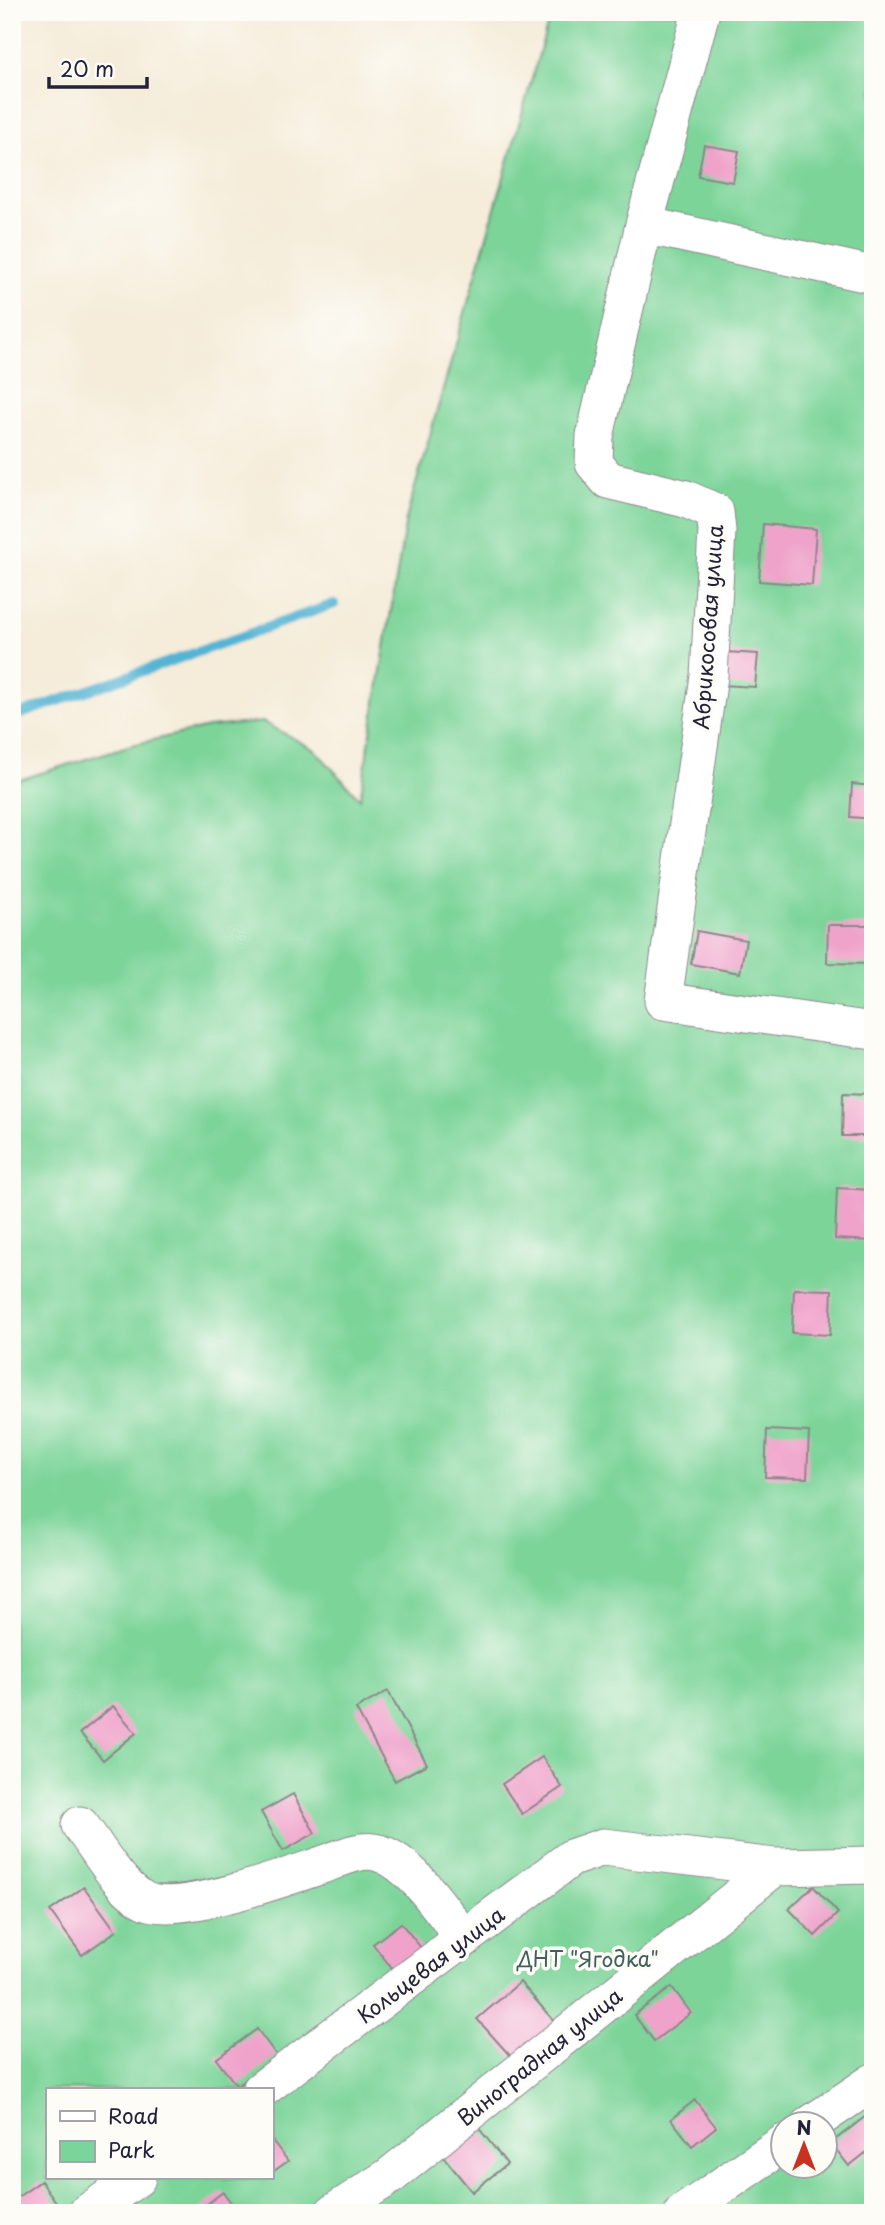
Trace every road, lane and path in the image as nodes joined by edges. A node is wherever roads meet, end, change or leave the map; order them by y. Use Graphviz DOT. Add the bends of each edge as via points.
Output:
graph roads {
  1 [pos="701,12"];
  2 [pos="644,225"];
  3 [pos="873,275"];
  4 [pos="873,1031"];
  5 [pos="80,1825"];
  6 [pos="873,1865"];
  7 [pos="775,1867"];
  8 [pos="464,1939"];
  9 [pos="873,2082"];
  10 [pos="264,2088"];
  11 [pos="831,2110"];
  12 [pos="770,2152"];
  13 [pos="134,2180"];
  14 [pos="87,2213"];
  15 [pos="333,2213"];
  16 [pos="683,2213"];
  1 -- 2 [label="street, Абрикосовая улица"];
  2 -- 3 [label="street"];
  2 -- 4 [label="street, Абрикосовая улица" via="596,436 594,463 608,480 702,504 715,512 717,531 709,676 663,1001"];
  5 -- 8 [label="street" via="130,1889 156,1904 215,1896 269,1883 351,1854 377,1852 395,1861 421,1885"];
  6 -- 7 [label="street"];
  7 -- 8 [label="street, Кольцевая улица" via="603,1847 571,1858"];
  7 -- 15 [label="street, Виноградная улица" via="390,2176"];
  8 -- 10 [label="street, Кольцевая улица"];
  9 -- 11 [label="street"];
  12 -- 16 [label="street"];
  13 -- 14 [label="street"];
}
